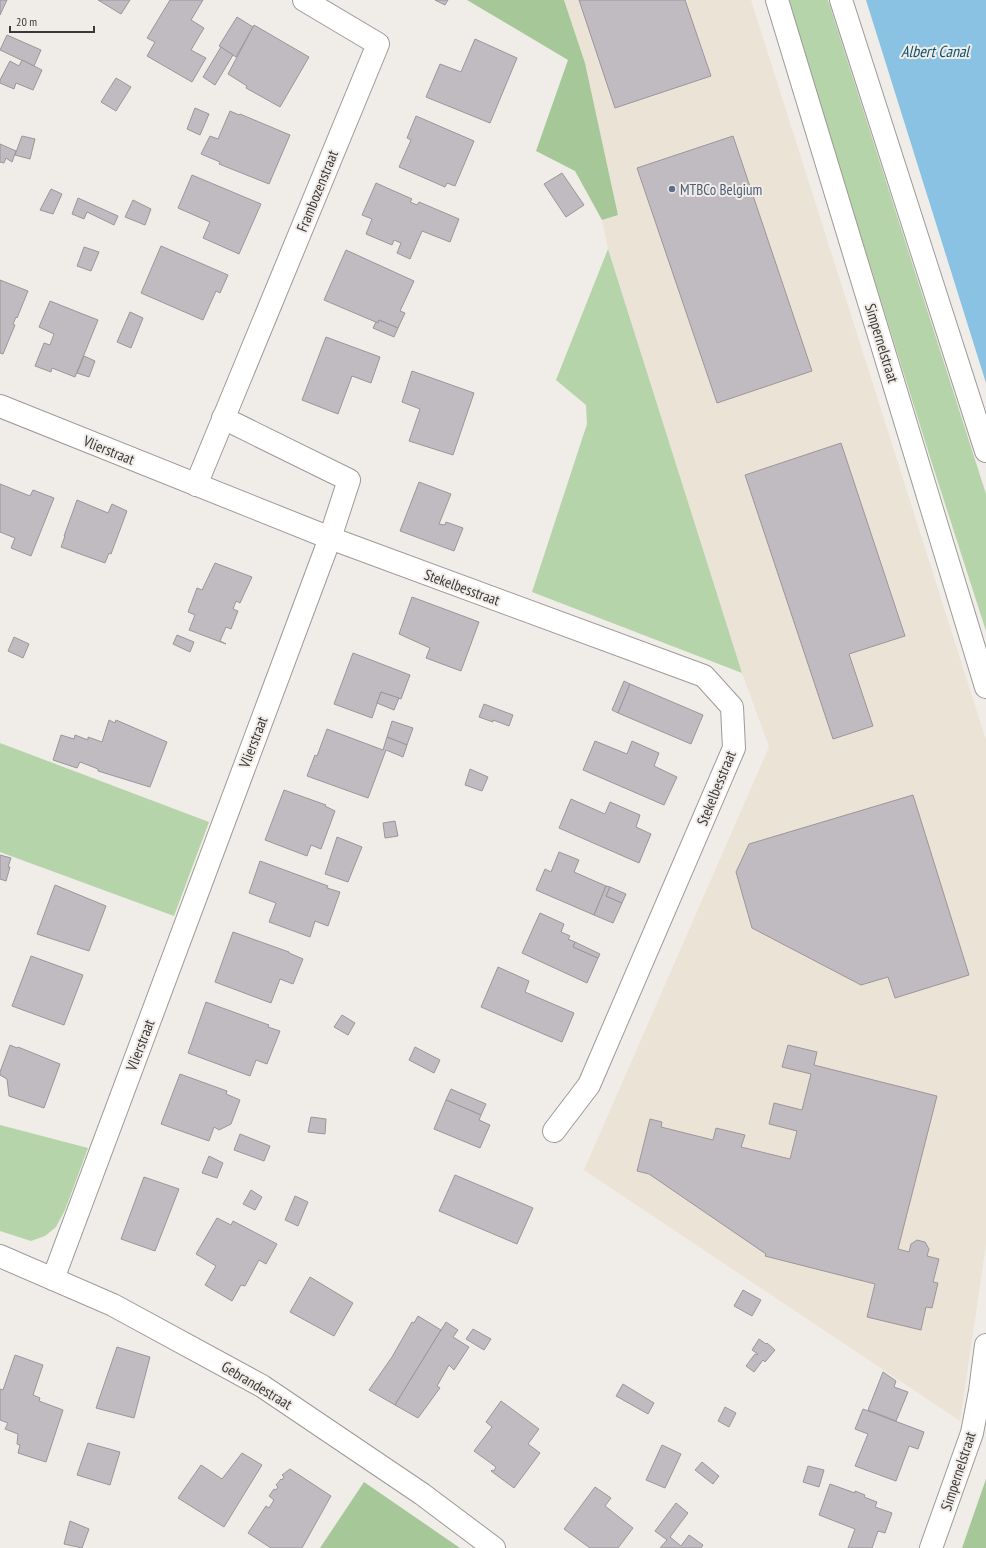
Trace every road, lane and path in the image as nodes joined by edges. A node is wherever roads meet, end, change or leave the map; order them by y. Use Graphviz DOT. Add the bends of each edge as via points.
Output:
graph roads {
  1 [pos="304,0"];
  2 [pos="778,0"];
  3 [pos="841,0"];
  4 [pos="0,406"];
  5 [pos="224,418"];
  6 [pos="986,451"];
  7 [pos="196,485"];
  8 [pos="330,538"];
  9 [pos="986,687"];
  10 [pos="554,1131"];
  11 [pos="0,1256"];
  12 [pos="53,1279"];
  13 [pos="986,1345"];
  14 [pos="494,1548"];
  15 [pos="931,1548"];
  1 -- 5 [label="street, Frambozenstraat" via="378,44"];
  2 -- 9 [label="street, Simpernelstraat"];
  3 -- 6 [label="street"];
  4 -- 7 [label="street, Vlierstraat"];
  5 -- 7 [label="street, Frambozenstraat"];
  5 -- 8 [label="street" via="349,480"];
  7 -- 8 [label="street, Vlierstraat"];
  8 -- 10 [label="street, Stekelbesstraat" via="704,676 732,707 734,748 589,1085"];
  8 -- 12 [label="street, Vlierstraat"];
  11 -- 12 [label="street, Gebrandestraat"];
  12 -- 14 [label="street, Gebrandestraat" via="113,1305 262,1386 422,1494"];
  13 -- 15 [label="street, Simpernelstraat" via="972,1433"];
}
